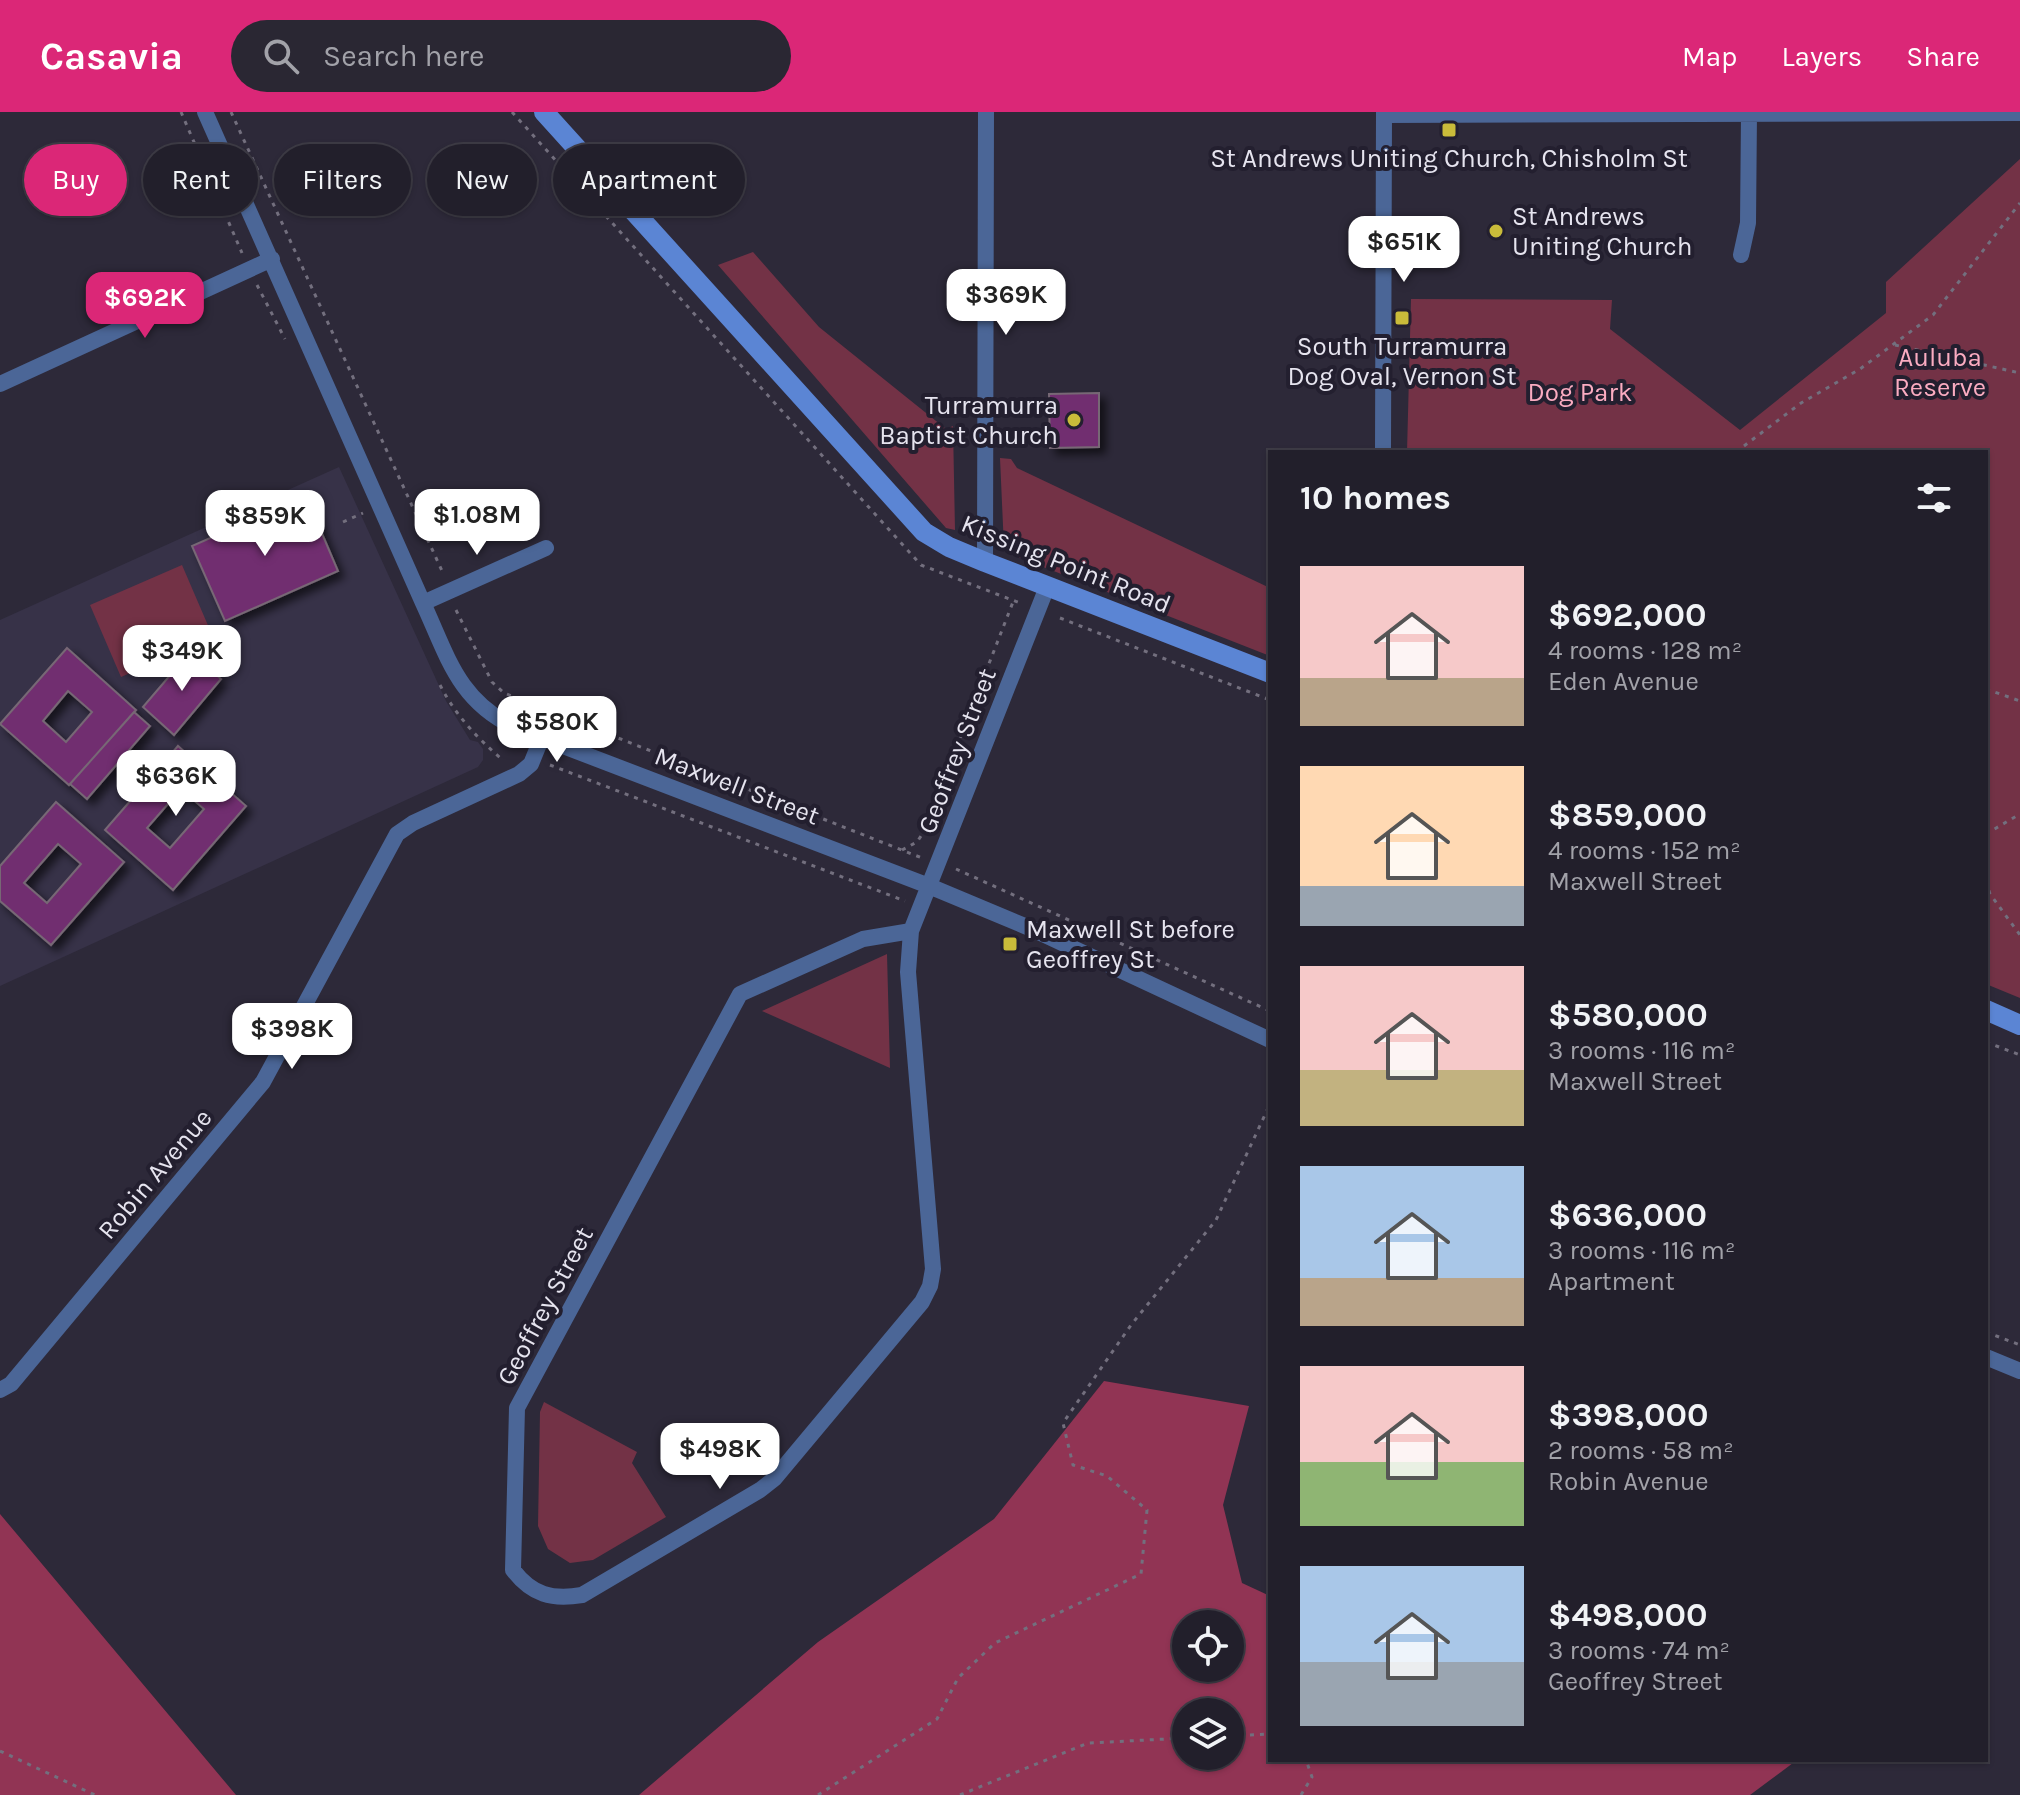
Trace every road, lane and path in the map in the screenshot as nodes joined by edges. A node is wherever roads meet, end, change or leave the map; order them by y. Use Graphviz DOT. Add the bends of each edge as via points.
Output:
graph roads {
  1 [pos="181,112"];
  2 [pos="205,112"];
  3 [pos="231,112"];
  4 [pos="544,112"];
  5 [pos="986,112"];
  6 [pos="1727,113"];
  7 [pos="1749,113"];
  8 [pos="2020,113"];
  9 [pos="1384,114"];
  10 [pos="2020,203"];
  11 [pos="1741,255"];
  12 [pos="244,256"];
  13 [pos="272,259"];
  14 [pos="1893,344"];
  15 [pos="2020,373"];
  16 [pos="0,384"];
  17 [pos="1383,450"];
  18 [pos="1739,450"];
  19 [pos="363,513"];
  20 [pos="343,522"];
  21 [pos="546,548"];
  22 [pos="985,562"];
  23 [pos="444,577"];
  24 [pos="1047,587"];
  25 [pos="1013,600"];
  26 [pos="423,603"];
  27 [pos="456,610"];
  28 [pos="1060,618"];
  29 [pos="1268,672"];
  30 [pos="1988,690"];
  31 [pos="1268,699"];
  32 [pos="2020,701"];
  33 [pos="542,737"];
  34 [pos="549,765"];
  35 [pos="741,785"];
  36 [pos="736,796"];
  37 [pos="2020,814"];
  38 [pos="1988,833"];
  39 [pos="902,850"];
  40 [pos="922,858"];
  41 [pos="956,869"];
  42 [pos="929,886"];
  43 [pos="1988,888"];
  44 [pos="905,901"];
  45 [pos="911,931"];
  46 [pos="2020,935"];
  47 [pos="1268,1010"];
  48 [pos="1988,1011"];
  49 [pos="2020,1025"];
  50 [pos="1268,1039"];
  51 [pos="1988,1043"];
  52 [pos="2020,1055"];
  53 [pos="1268,1108"];
  54 [pos="1988,1333"];
  55 [pos="2020,1345"];
  56 [pos="1988,1358"];
  57 [pos="2020,1371"];
  58 [pos="0,1390"];
  59 [pos="1268,1734"];
  60 [pos="1244,1735"];
  61 [pos="1172,1739"];
  62 [pos="0,1751"];
  63 [pos="1307,1762"];
  64 [pos="95,1795"];
  65 [pos="818,1795"];
  66 [pos="960,1795"];
  67 [pos="1301,1795"];
  1 -- 12 [label="path"];
  2 -- 13 [label="street, Maxwell Street"];
  3 -- 23 [label="path"];
  4 -- 22 [label="street, Kissing Point Road" via="924,532"];
  5 -- 22 [label="street"];
  6 -- 7 [label="street"];
  6 -- 9 [label="street"];
  7 -- 8 [label="street"];
  7 -- 11 [label="street" via="1748,223"];
  9 -- 17 [label="street"];
  10 -- 14 [label="path" via="1933,315"];
  13 -- 16 [label="street"];
  13 -- 26 [label="street, Maxwell Street"];
  14 -- 15 [label="path"];
  14 -- 18 [label="path"];
  19 -- 20 [label="path"];
  21 -- 26 [label="street"];
  22 -- 24 [label="street, Kissing Point Road"];
  24 -- 29 [label="street, Kissing Point Road"];
  24 -- 42 [label="street, Geoffrey Street"];
  25 -- 39 [label="path" via="923,833"];
  26 -- 33 [label="street, Maxwell Street" via="470,696 494,717"];
  27 -- 35 [label="path" via="492,682 504,693"];
  28 -- 31 [label="path"];
  30 -- 32 [label="path"];
  33 -- 42 [label="street, Maxwell Street"];
  33 -- 58 [label="street, Robin Avenue" via="531,764 519,774 397,834 263,1082 11,1384"];
  34 -- 44 [label="path"];
  35 -- 36 [label="path"];
  35 -- 39 [label="path"];
  37 -- 38 [label="path"];
  39 -- 40 [label="path"];
  41 -- 47 [label="path"];
  42 -- 45 [label="street, Geoffrey Street"];
  42 -- 50 [label="street, Maxwell Street"];
  43 -- 46 [label="path"];
  45 -- 45 [label="street, Geoffrey Street" via="908,972 933,1269 922,1302 760,1490 582,1595 559,1599 538,1593 513,1570 517,1408 740,994 863,939"];
  48 -- 49 [label="street"];
  51 -- 52 [label="path"];
  53 -- 65 [label="path" via="1216,1220 1131,1325 1063,1423 1073,1465 1107,1476 1147,1510 1141,1574 995,1643 958,1678 937,1719"];
  54 -- 55 [label="path"];
  56 -- 57 [label="street"];
  59 -- 60 [label="path"];
  61 -- 66 [label="path" via="1088,1743"];
  62 -- 64 [label="path"];
  63 -- 67 [label="path" via="1312,1777"];
}
